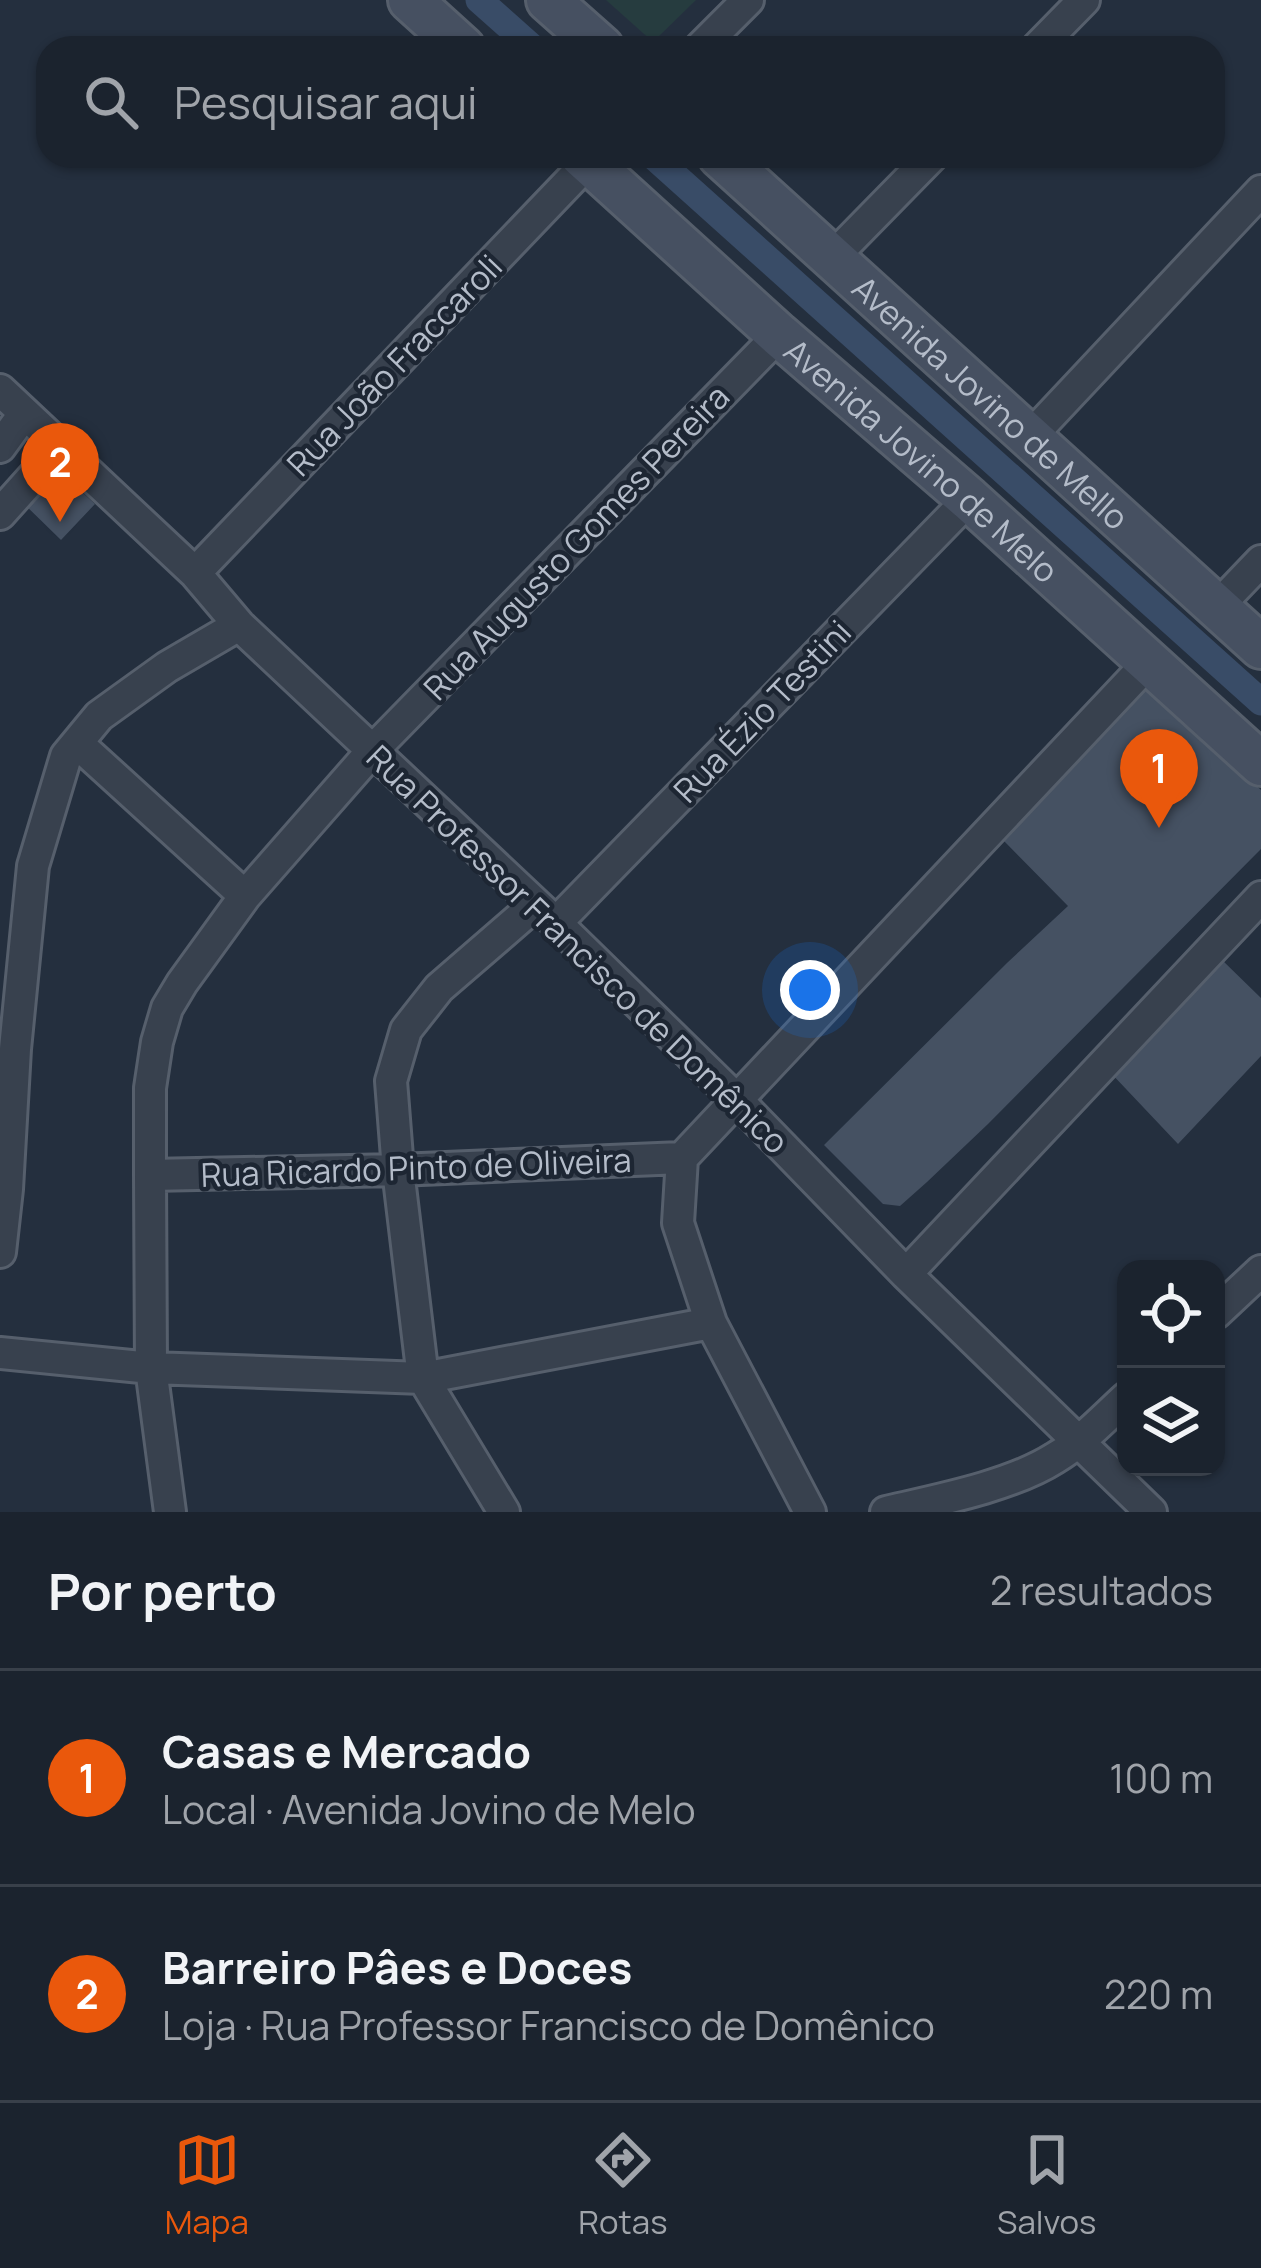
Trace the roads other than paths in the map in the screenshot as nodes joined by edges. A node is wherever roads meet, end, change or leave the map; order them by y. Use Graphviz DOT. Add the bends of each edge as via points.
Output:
graph roads {
  1 [pos="410,0"];
  2 [pos="548,0"];
  3 [pos="748,0"];
  4 [pos="1084,0"];
  5 [pos="450,36"];
  6 [pos="588,36"];
  7 [pos="712,36"];
  8 [pos="1049,36"];
  9 [pos="579,168"];
  10 [pos="599,168"];
  11 [pos="733,168"];
  12 [pos="920,168"];
  13 [pos="1261,191"];
  14 [pos="833,257"];
  15 [pos="779,335"];
  16 [pos="0,390"];
  17 [pos="24,414"];
  18 [pos="1030,437"];
  19 [pos="0,447"];
  20 [pos="59,447"];
  21 [pos="969,499"];
  22 [pos="0,514"];
  23 [pos="1261,561"];
  24 [pos="195,573"];
  25 [pos="1217,607"];
  26 [pos="239,625"];
  27 [pos="1261,647"];
  28 [pos="1147,664"];
  29 [pos="76,743"];
  30 [pos="374,749"];
  31 [pos="1261,764"];
  32 [pos="245,896"];
  33 [pos="1261,897"];
  34 [pos="546,914"];
  35 [pos="8,1046"];
  36 [pos="736,1099"];
  37 [pos="682,1158"];
  38 [pos="398,1170"];
  39 [pos="150,1175"];
  40 [pos="0,1252"];
  41 [pos="1261,1271"];
  42 [pos="906,1274"];
  43 [pos="1225,1305"];
  44 [pos="711,1323"];
  45 [pos="0,1353"];
  46 [pos="152,1368"];
  47 [pos="423,1378"];
  48 [pos="1117,1406"];
  49 [pos="1080,1441"];
  50 [pos="170,1512"];
  51 [pos="503,1512"];
  52 [pos="810,1512"];
  53 [pos="886,1512"];
  54 [pos="1151,1512"];
  1 -- 5 [label="main road"];
  2 -- 6 [label="main road"];
  3 -- 7 [label="street"];
  4 -- 8 [label="street"];
  9 -- 24 [label="street, Rua João Fraccaroli"];
  10 -- 15 [label="main road, Avenida Jovino de Melo"];
  11 -- 14 [label="main road, Avenida Jovino de Mello"];
  12 -- 14 [label="street"];
  13 -- 18 [label="street"];
  14 -- 18 [label="main road, Avenida Jovino de Mello"];
  15 -- 21 [label="main road, Avenida Jovino de Melo"];
  15 -- 30 [label="street, Rua Augusto Gomes Pereira"];
  16 -- 17 [label="street, Rua Professor Francisco de Domênico"];
  17 -- 19 [label="street"];
  17 -- 20 [label="street, Rua Professor Francisco de Domênico"];
  18 -- 25 [label="main road, Avenida Jovino de Mello"];
  20 -- 22 [label="street"];
  20 -- 24 [label="street, Rua Professor Francisco de Domênico"];
  21 -- 28 [label="main road, Avenida Jovino de Melo"];
  21 -- 34 [label="street, Rua Ézio Testini"];
  23 -- 25 [label="street"];
  24 -- 26 [label="street, Rua Professor Francisco de Domênico"];
  25 -- 27 [label="main road, Avenida Jovino de Mello"];
  26 -- 29 [label="street" via="166,667"];
  26 -- 30 [label="street, Rua Professor Francisco de Domênico"];
  28 -- 31 [label="main road, Avenida Jovino de Melo"];
  28 -- 36 [label="street"];
  29 -- 32 [label="street"];
  29 -- 35 [label="street" via="33,866"];
  30 -- 32 [label="street, Rua Augusto Gomes Pereira"];
  30 -- 34 [label="street, Rua Professor Francisco de Domênico"];
  32 -- 39 [label="street, Rua Augusto Gomes Pereira" via="166,1008 149,1088"];
  33 -- 42 [label="street"];
  34 -- 36 [label="street, Rua Professor Francisco de Domênico"];
  34 -- 38 [label="street, Rua Ézio Testini" via="440,988 406,1030 392,1081"];
  35 -- 40 [label="street"];
  36 -- 37 [label="street"];
  36 -- 42 [label="street, Rua Professor Francisco de Domênico"];
  37 -- 38 [label="street, Rua Ricardo Pinto de Oliveira"];
  37 -- 44 [label="street" via="678,1222"];
  38 -- 39 [label="street, Rua Ricardo Pinto de Oliveira"];
  38 -- 47 [label="street, Rua Ézio Testini"];
  39 -- 46 [label="street, Rua Augusto Gomes Pereira"];
  41 -- 43 [label="street"];
  42 -- 49 [label="street, Rua Professor Francisco de Domênico"];
  44 -- 47 [label="street"];
  44 -- 52 [label="street"];
  45 -- 46 [label="street"];
  46 -- 47 [label="street"];
  46 -- 50 [label="street, Rua Augusto Gomes Pereira"];
  47 -- 51 [label="street"];
  48 -- 49 [label="street"];
  49 -- 53 [label="street" via="1009,1478"];
  49 -- 54 [label="street, Rua Professor Francisco de Domênico"];
}
